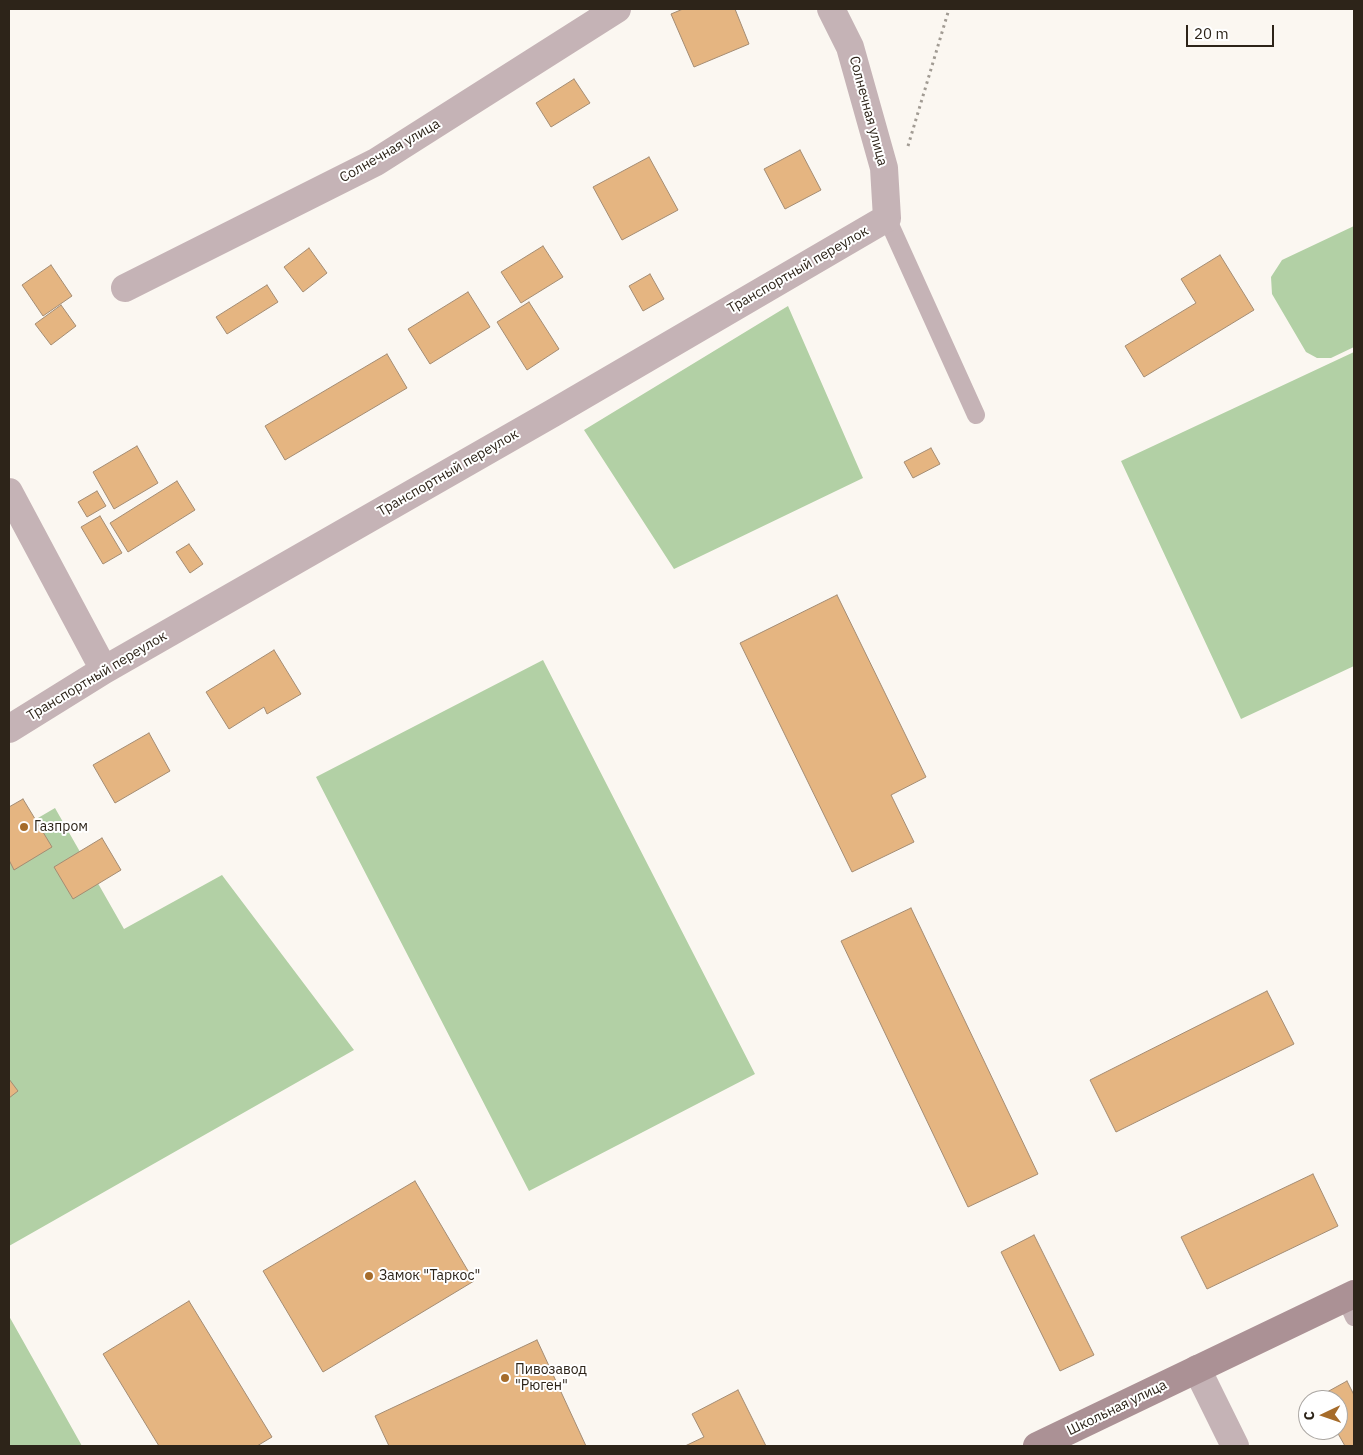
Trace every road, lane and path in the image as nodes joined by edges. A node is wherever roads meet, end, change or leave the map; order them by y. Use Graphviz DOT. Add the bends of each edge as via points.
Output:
graph roads {
  1 [pos="617,9"];
  2 [pos="831,9"];
  3 [pos="949,9"];
  4 [pos="907,152"];
  5 [pos="887,218"];
  6 [pos="125,288"];
  7 [pos="976,415"];
  8 [pos="9,492"];
  9 [pos="104,670"];
  10 [pos="9,729"];
  11 [pos="1351,1303"];
  12 [pos="1197,1369"];
  13 [pos="1037,1446"];
  14 [pos="1234,1446"];
  1 -- 6 [label="street, Солнечная улица" via="376,162"];
  2 -- 5 [label="street, Солнечная улица" via="850,47 884,168"];
  3 -- 4 [label="path"];
  5 -- 7 [label="lane"];
  5 -- 9 [label="street, Транспортный переулок"];
  8 -- 9 [label="street"];
  9 -- 10 [label="street, Транспортный переулок"];
  11 -- 12 [label="street, Школьная улица"];
  12 -- 13 [label="street, Школьная улица"];
  12 -- 14 [label="street"];
}
